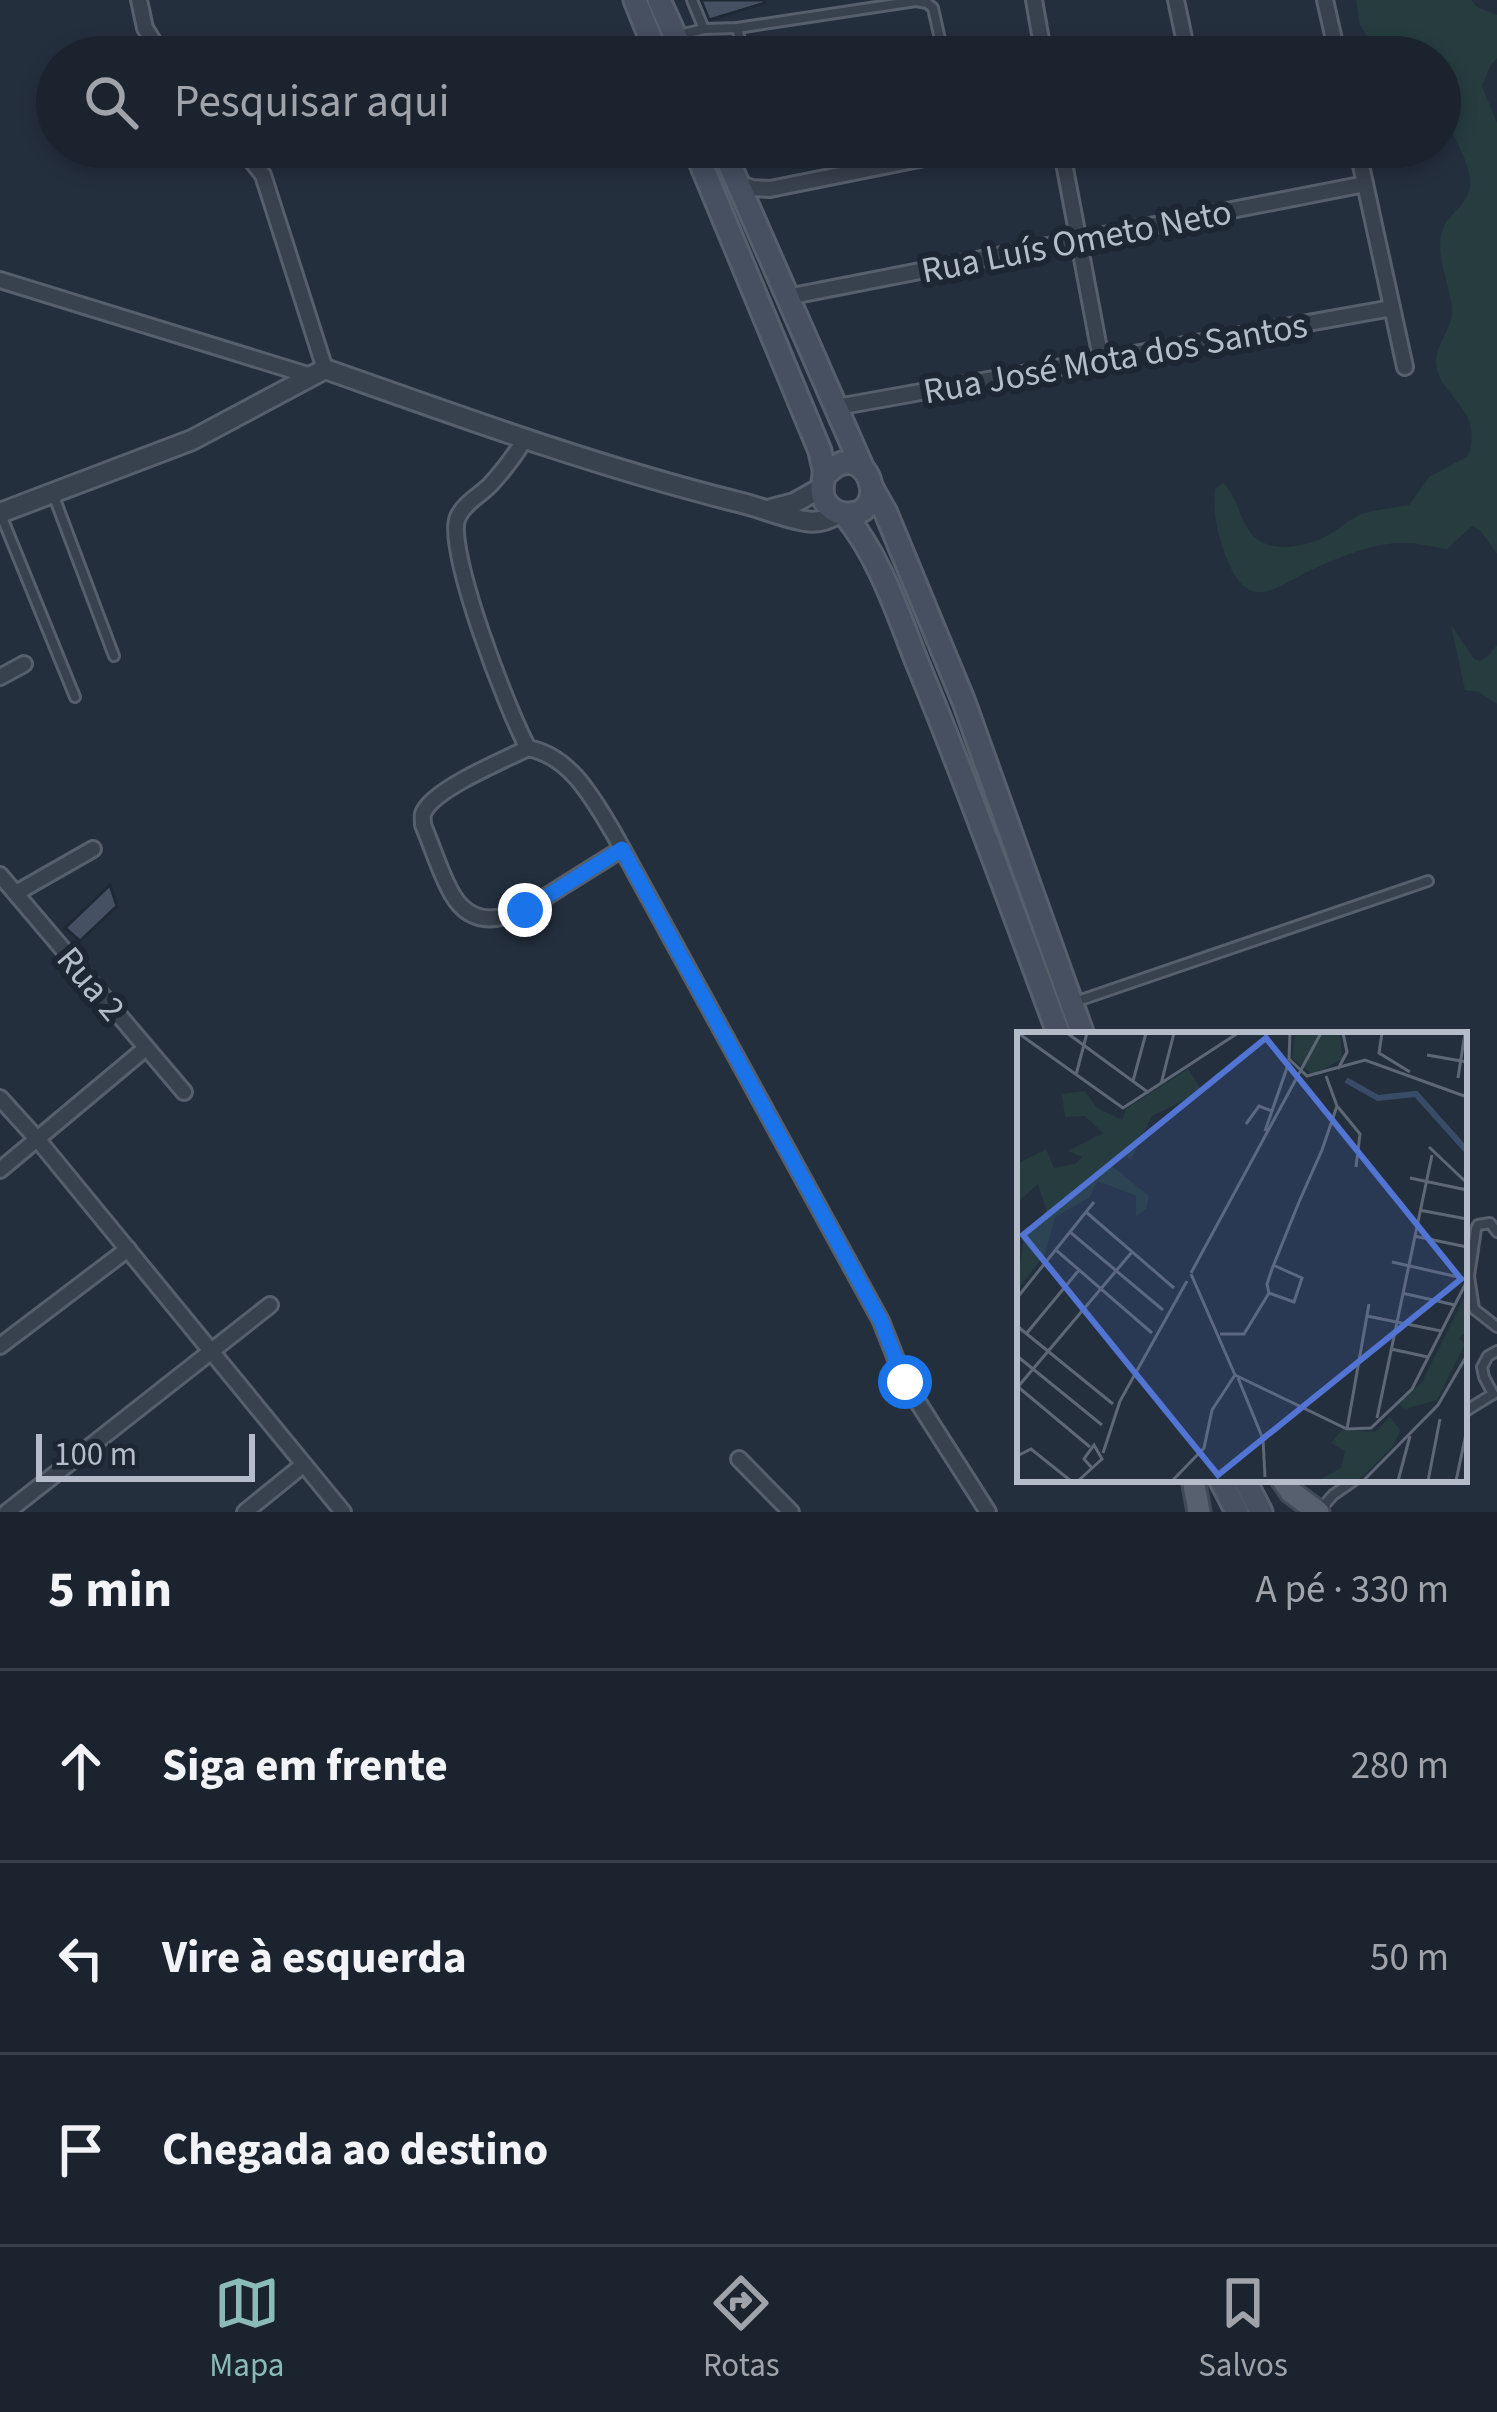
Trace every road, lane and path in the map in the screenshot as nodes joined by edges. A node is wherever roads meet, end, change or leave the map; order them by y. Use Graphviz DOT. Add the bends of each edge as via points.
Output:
graph roads {
  1 [pos="140,0"];
  2 [pos="635,0"];
  3 [pos="659,0"];
  4 [pos="692,0"];
  5 [pos="1034,0"];
  6 [pos="1176,0"];
  7 [pos="1325,0"];
  8 [pos="737,28"];
  9 [pos="704,29"];
  10 [pos="151,36"];
  11 [pos="650,36"];
  12 [pos="675,36"];
  13 [pos="695,36"];
  14 [pos="739,36"];
  15 [pos="939,36"];
  16 [pos="1041,36"];
  17 [pos="1184,36"];
  18 [pos="1333,36"];
  19 [pos="258,168"];
  20 [pos="703,168"];
  21 [pos="730,168"];
  22 [pos="875,168"];
  23 [pos="1065,168"];
  24 [pos="1362,168"];
  25 [pos="736,182"];
  26 [pos="1365,184"];
  27 [pos="1079,240"];
  28 [pos="0,280"];
  29 [pos="787,297"];
  30 [pos="1392,308"];
  31 [pos="1101,359"];
  32 [pos="1405,367"];
  33 [pos="318,372"];
  34 [pos="837,406"];
  35 [pos="525,439"];
  36 [pos="868,479"];
  37 [pos="823,482"];
  38 [pos="53,492"];
  39 [pos="770,509"];
  40 [pos="0,513"];
  41 [pos="842,514"];
  42 [pos="114,656"];
  43 [pos="24,664"];
  44 [pos="0,677"];
  45 [pos="75,697"];
  46 [pos="528,748"];
  47 [pos="93,849"];
  48 [pos="622,849"];
  49 [pos="0,875"];
  50 [pos="1428,881"];
  51 [pos="16,893"];
  52 [pos="1071,1003"];
  53 [pos="1058,1032"];
  54 [pos="1081,1032"];
  55 [pos="146,1048"];
  56 [pos="184,1092"];
  57 [pos="0,1098"];
  58 [pos="38,1140"];
  59 [pos="0,1170"];
  60 [pos="1497,1232"];
  61 [pos="128,1249"];
  62 [pos="270,1305"];
  63 [pos="1497,1327"];
  64 [pos="0,1346"];
  65 [pos="1497,1351"];
  66 [pos="211,1352"];
  67 [pos="1495,1392"];
  68 [pos="1467,1410"];
  69 [pos="739,1460"];
  70 [pos="303,1465"];
  71 [pos="1194,1482"];
  72 [pos="1230,1482"];
  73 [pos="1231,1482"];
  74 [pos="1284,1482"];
  75 [pos="1352,1482"];
  76 [pos="7,1512"];
  77 [pos="245,1512"];
  78 [pos="343,1512"];
  79 [pos="791,1512"];
  80 [pos="988,1512"];
  81 [pos="1199,1512"];
  82 [pos="1237,1512"];
  83 [pos="1261,1512"];
  84 [pos="1318,1512"];
  1 -- 10 [label="street"];
  2 -- 11 [label="main road"];
  3 -- 12 [label="main road"];
  4 -- 9 [label="lane"];
  5 -- 16 [label="street"];
  6 -- 17 [label="street"];
  7 -- 18 [label="street"];
  8 -- 9 [label="lane"];
  8 -- 14 [label="lane"];
  8 -- 15 [label="lane" via="916,1 933,8"];
  9 -- 13 [label="lane"];
  19 -- 33 [label="street"];
  20 -- 37 [label="main road" via="820,451"];
  21 -- 25 [label="main road"];
  22 -- 25 [label="street" via="770,189"];
  23 -- 27 [label="street"];
  24 -- 26 [label="street"];
  25 -- 29 [label="main road"];
  26 -- 27 [label="street, Rua Luís Ometo Neto"];
  26 -- 30 [label="street"];
  27 -- 29 [label="street, Rua Luís Ometo Neto"];
  27 -- 31 [label="street"];
  28 -- 33 [label="street"];
  29 -- 34 [label="main road"];
  30 -- 31 [label="street, Rua José Mota dos Santos"];
  30 -- 32 [label="street"];
  31 -- 34 [label="street, Rua José Mota dos Santos"];
  33 -- 35 [label="street"];
  33 -- 38 [label="street" via="191,440"];
  34 -- 36 [label="main road"];
  35 -- 39 [label="street"];
  35 -- 46 [label="street" via="454,529 480,627"];
  36 -- 37 [label="main road" via="843,463"];
  36 -- 41 [label="main road" via="870,500"];
  36 -- 52 [label="main road" via="964,702"];
  37 -- 39 [label="street"];
  37 -- 41 [label="main road" via="824,500"];
  38 -- 40 [label="street"];
  38 -- 42 [label="lane"];
  39 -- 41 [label="street" via="808,522"];
  40 -- 45 [label="lane"];
  41 -- 53 [label="main road" via="877,563"];
  43 -- 44 [label="street"];
  46 -- 48 [label="street" via="569,769"];
  46 -- 48 [label="street" via="423,813 460,904 504,918"];
  47 -- 51 [label="street"];
  48 -- 80 [label="street" via="881,1321 905,1382"];
  49 -- 51 [label="street, Rua 2"];
  50 -- 52 [label="lane"];
  51 -- 55 [label="street, Rua 2"];
  52 -- 54 [label="main road"];
  55 -- 56 [label="street, Rua 2"];
  55 -- 58 [label="street"];
  57 -- 58 [label="street"];
  58 -- 59 [label="street"];
  58 -- 61 [label="street"];
  60 -- 63 [label="lane" via="1490,1223 1476,1229 1469,1276 1474,1309"];
  61 -- 64 [label="street"];
  61 -- 66 [label="street"];
  62 -- 66 [label="street"];
  65 -- 67 [label="lane" via="1482,1367"];
  66 -- 70 [label="street"];
  66 -- 76 [label="street"];
  67 -- 68 [label="lane"];
  69 -- 79 [label="street"];
  70 -- 77 [label="street"];
  70 -- 78 [label="street"];
  71 -- 81 [label="main road"];
  72 -- 82 [label="main road"];
  73 -- 83 [label="main road"];
  74 -- 84 [label="main road"];
  75 -- 84 [label="lane"];
}
